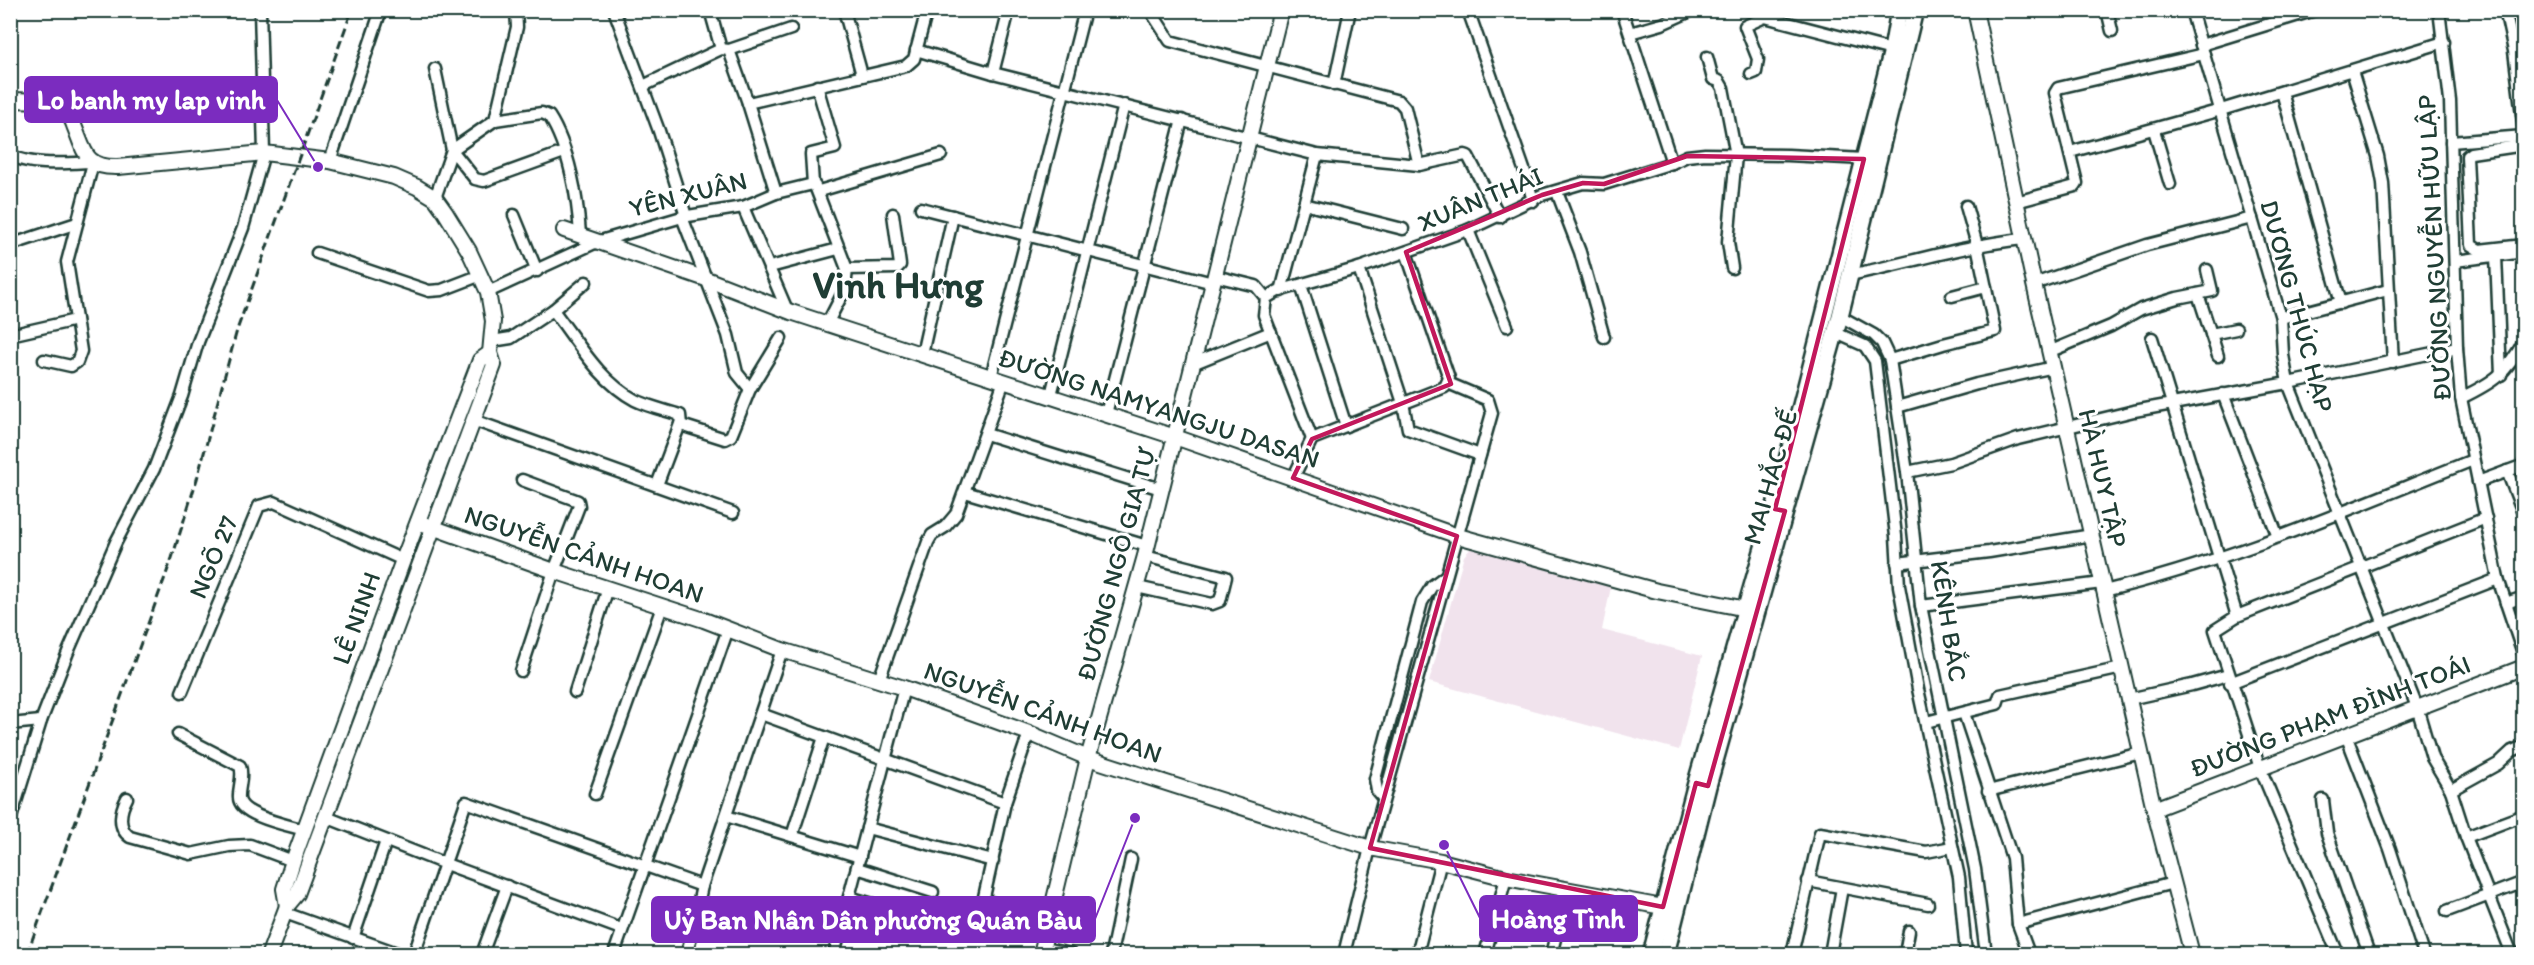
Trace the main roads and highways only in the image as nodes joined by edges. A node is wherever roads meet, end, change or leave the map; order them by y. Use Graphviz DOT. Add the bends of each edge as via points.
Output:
graph roads {
  1 [pos="1899,10"];
  2 [pos="1915,10"];
  3 [pos="1780,510"];
  4 [pos="1702,784"];
  5 [pos="1652,954"];
  6 [pos="1666,954"];
  1 -- 3 [label="main road, MAI HẮC ĐẾ"];
  2 -- 3 [label="main road, MAI HẮC ĐẾ" via="1836,333"];
  3 -- 4 [label="main road, MAI HẮC ĐẾ"];
  3 -- 4 [label="main road, MAI HẮC ĐẾ" via="1746,609"];
  4 -- 5 [label="main road, MAI HẮC ĐẾ"];
  4 -- 6 [label="main road, MAI HẮC ĐẾ"];
}
